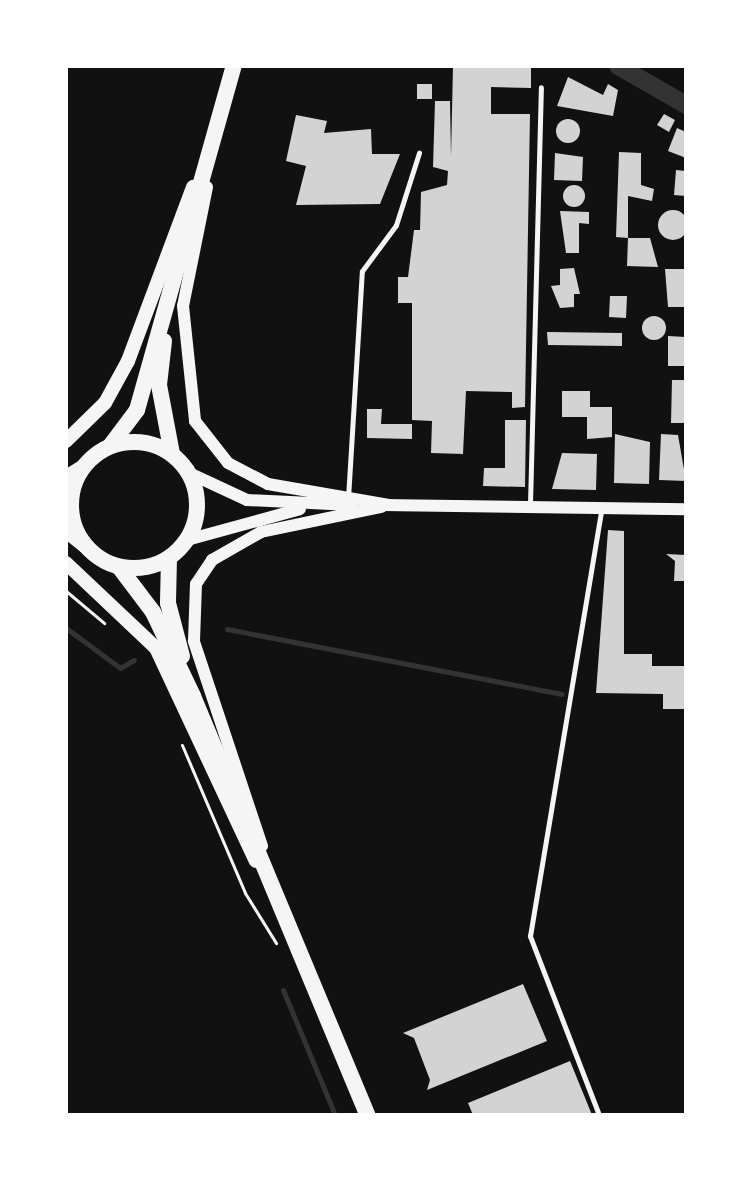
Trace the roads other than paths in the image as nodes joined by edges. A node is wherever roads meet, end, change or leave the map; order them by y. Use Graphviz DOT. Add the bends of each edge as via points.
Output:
graph roads {
  1 [pos="234,66"];
  2 [pos="541,87"];
  3 [pos="223,108"];
  4 [pos="419,153"];
  5 [pos="189,224"];
  6 [pos="66,441"];
  7 [pos="110,446"];
  8 [pos="172,454"];
  9 [pos="85,465"];
  10 [pos="189,473"];
  11 [pos="66,477"];
  12 [pos="319,505"];
  13 [pos="530,505"];
  14 [pos="347,506"];
  15 [pos="602,506"];
  16 [pos="686,509"];
  17 [pos="66,531"];
  18 [pos="187,540"];
  19 [pos="87,548"];
  20 [pos="169,558"];
  21 [pos="66,563"];
  22 [pos="119,567"];
  23 [pos="193,696"];
  24 [pos="272,888"];
  25 [pos="367,1115"];
  26 [pos="599,1115"];
  1 -- 3 [label="main road"];
  2 -- 13 [label="lane"];
  3 -- 5 [label="main road"];
  3 -- 6 [label="main road" via="128,361 105,403"];
  3 -- 14 [label="street" via="183,306 189,405 214,449 248,475"];
  4 -- 14 [label="lane" via="396,225 362,271"];
  5 -- 7 [label="main road" via="137,410"];
  5 -- 8 [label="main road" via="161,359"];
  7 -- 8 [label="main road" via="132,442"];
  7 -- 9 [label="main road"];
  8 -- 10 [label="main road"];
  9 -- 11 [label="main road"];
  9 -- 19 [label="main road" via="71,507"];
  10 -- 12 [label="street" via="247,500"];
  10 -- 18 [label="main road" via="198,506"];
  12 -- 14 [label="street"];
  12 -- 18 [label="street" via="246,518"];
  13 -- 14 [label="street"];
  13 -- 15 [label="street"];
  14 -- 24 [label="street" via="233,545 196,584 194,641"];
  15 -- 16 [label="street"];
  15 -- 26 [label="lane" via="530,936 542,981"];
  17 -- 19 [label="main road"];
  18 -- 20 [label="main road"];
  19 -- 22 [label="main road"];
  20 -- 22 [label="main road"];
  20 -- 23 [label="main road" via="168,603"];
  21 -- 24 [label="main road" via="156,648 230,818"];
  22 -- 23 [label="main road" via="153,612"];
  23 -- 24 [label="main road"];
  24 -- 25 [label="main road"];
}
